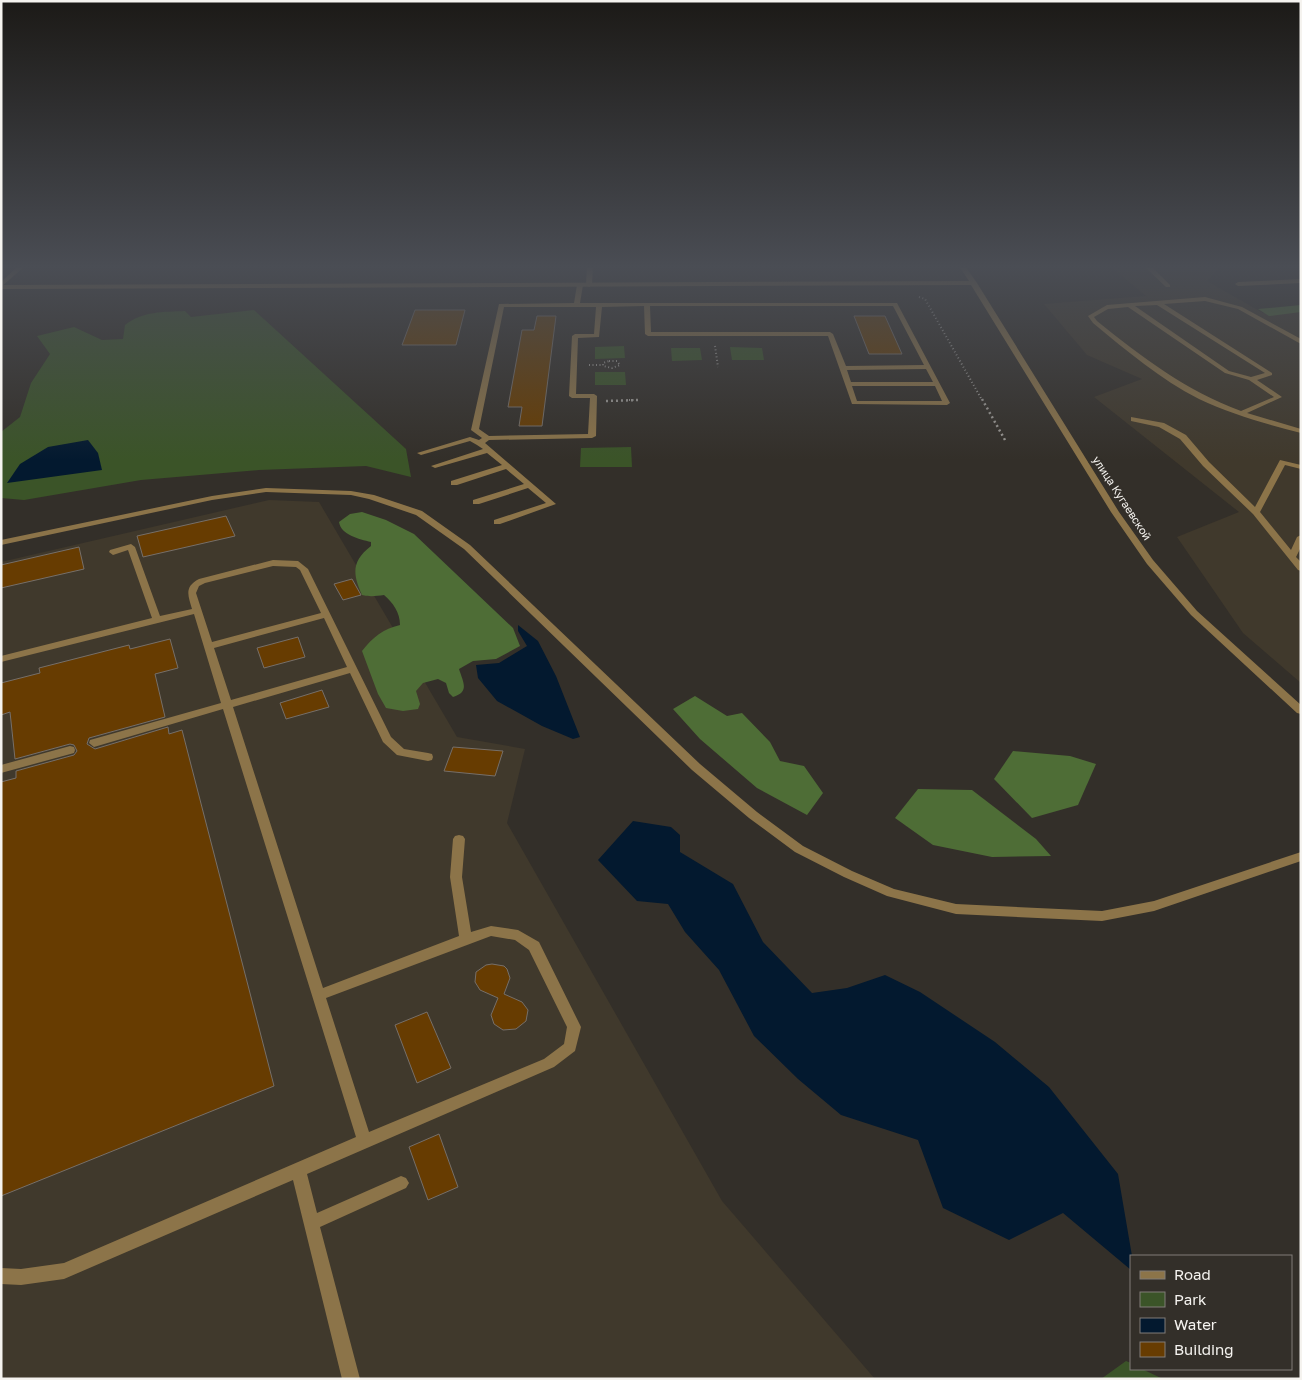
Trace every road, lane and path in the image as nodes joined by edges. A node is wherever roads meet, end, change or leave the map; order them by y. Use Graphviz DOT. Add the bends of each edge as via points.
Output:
graph roads {
  1 [pos="496,330"];
  2 [pos="598,330"];
  3 [pos="648,330"];
  4 [pos="909,330"];
  5 [pos="942,330"];
  6 [pos="1003,330"];
  7 [pos="1106,330"];
  8 [pos="1166,330"];
  9 [pos="1201,330"];
  10 [pos="1280,330"];
  11 [pos="1301,342"];
  12 [pos="929,367"];
  13 [pos="615,368"];
  14 [pos="843,368"];
  15 [pos="1251,379"];
  16 [pos="848,384"];
  17 [pos="937,384"];
  18 [pos="640,400"];
  19 [pos="593,401"];
  20 [pos="1241,413"];
  21 [pos="1134,419"];
  22 [pos="1301,431"];
  23 [pos="484,440"];
  24 [pos="1004,440"];
  25 [pos="489,450"];
  26 [pos="421,453"];
  27 [pos="435,466"];
  28 [pos="508,466"];
  29 [pos="1301,467"];
  30 [pos="454,483"];
  31 [pos="530,485"];
  32 [pos="476,502"];
  33 [pos="1256,512"];
  34 [pos="497,522"];
  35 [pos="1301,537"];
  36 [pos="1,543"];
  37 [pos="113,552"];
  38 [pos="1296,558"];
  39 [pos="1301,568"];
  40 [pos="197,610"];
  41 [pos="326,615"];
  42 [pos="157,620"];
  43 [pos="209,646"];
  44 [pos="1,659"];
  45 [pos="352,670"];
  46 [pos="227,705"];
  47 [pos="1301,711"];
  48 [pos="94,743"];
  49 [pos="70,750"];
  50 [pos="428,757"];
  51 [pos="1,769"];
  52 [pos="460,839"];
  53 [pos="1301,856"];
  54 [pos="466,939"];
  55 [pos="319,995"];
  56 [pos="365,1141"];
  57 [pos="298,1170"];
  58 [pos="401,1183"];
  59 [pos="311,1223"];
  60 [pos="1,1276"];
  61 [pos="352,1379"];
  1 -- 23 [label="street" via="475,430"];
  2 -- 19 [label="street" via="598,336 575,336 572,396 594,396"];
  3 -- 14 [label="street" via="648,334 830,334"];
  4 -- 12 [label="street"];
  5 -- 24 [label="path"];
  6 -- 47 [label="street, улица Кугаевской" via="1115,512 1150,562 1194,613"];
  7 -- 20 [label="street" via="1162,374 1190,391"];
  8 -- 15 [label="street" via="1227,372"];
  9 -- 15 [label="street" via="1270,374"];
  10 -- 11 [label="street"];
  12 -- 14 [label="street"];
  12 -- 17 [label="street"];
  13 -- 13 [label="path" via="605,368 602,365 609,361 617,362 620,365"];
  14 -- 16 [label="street"];
  15 -- 20 [label="street" via="1279,397"];
  16 -- 17 [label="street"];
  16 -- 17 [label="street" via="854,403 947,403"];
  18 -- 19 [label="path"];
  19 -- 23 [label="street" via="592,436"];
  20 -- 22 [label="street"];
  21 -- 33 [label="street" via="1161,425 1183,438"];
  23 -- 25 [label="street"];
  23 -- 26 [label="street" via="470,439"];
  25 -- 27 [label="street"];
  25 -- 28 [label="street"];
  28 -- 30 [label="street"];
  28 -- 31 [label="street"];
  29 -- 33 [label="street" via="1283,462"];
  31 -- 32 [label="street"];
  31 -- 34 [label="street" via="552,504"];
  33 -- 38 [label="street"];
  35 -- 38 [label="street"];
  36 -- 53 [label="street" via="212,498 266,490 351,493 419,512 466,547 696,767 776,832 799,849 891,893 956,909 1102,916 1154,906"];
  37 -- 42 [label="street" via="131,548"];
  38 -- 39 [label="street"];
  40 -- 41 [label="street" via="192,592 202,581 288,562 304,569"];
  40 -- 42 [label="street"];
  40 -- 43 [label="street"];
  41 -- 43 [label="street"];
  41 -- 45 [label="street"];
  42 -- 44 [label="street"];
  43 -- 46 [label="street"];
  45 -- 46 [label="street"];
  45 -- 50 [label="street" via="387,739 401,752"];
  46 -- 48 [label="street"];
  46 -- 55 [label="street"];
  49 -- 51 [label="street"];
  52 -- 54 [label="street" via="456,878"];
  54 -- 55 [label="street"];
  54 -- 56 [label="street" via="491,931 518,934 534,946 574,1026 570,1047 549,1063"];
  55 -- 56 [label="street"];
  56 -- 57 [label="street"];
  57 -- 59 [label="street"];
  57 -- 60 [label="street" via="64,1271 21,1277"];
  58 -- 59 [label="street"];
  59 -- 61 [label="street"];
}
